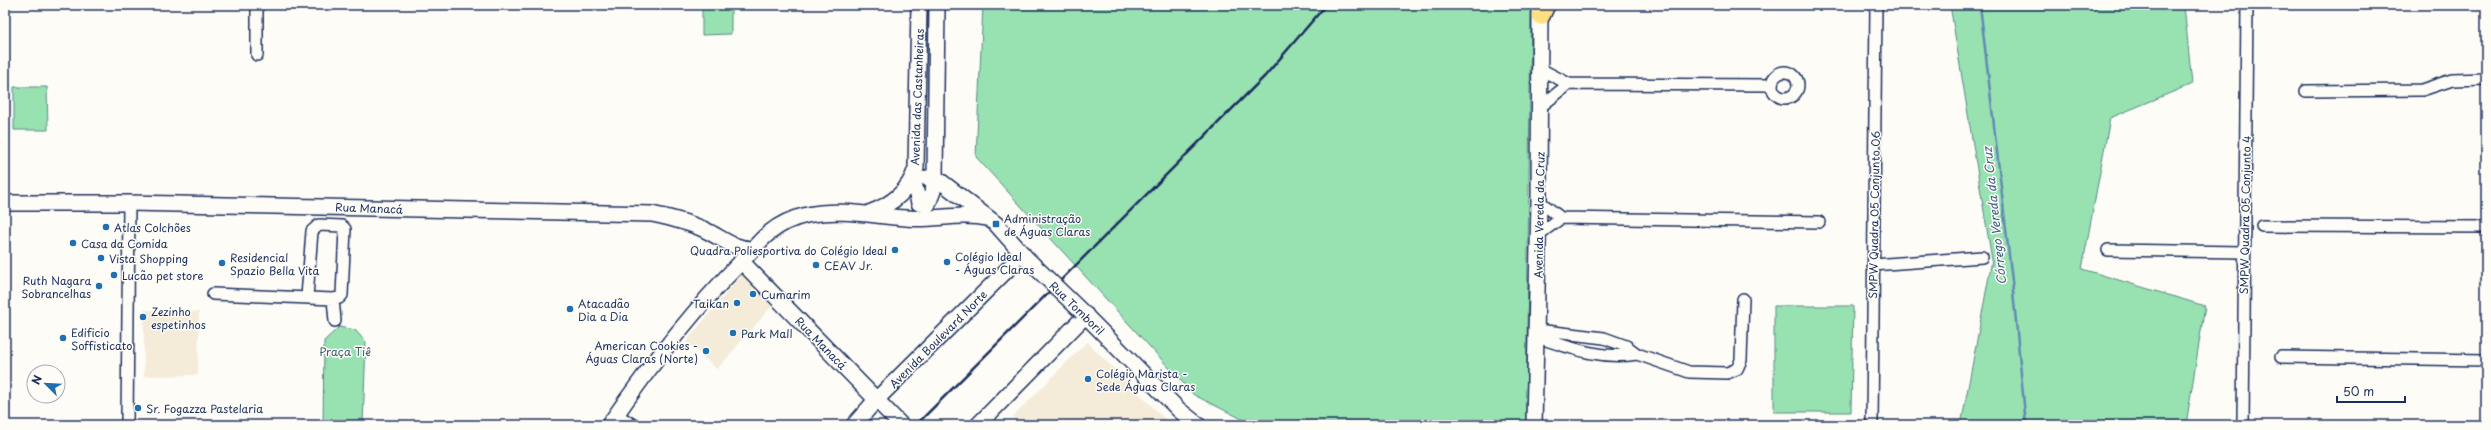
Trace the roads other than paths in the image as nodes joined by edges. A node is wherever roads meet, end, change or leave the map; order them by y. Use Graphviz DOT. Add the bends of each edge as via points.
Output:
graph roads {
  1 [pos="257,5"];
  2 [pos="919,5"];
  3 [pos="937,5"];
  4 [pos="1876,5"];
  5 [pos="2247,5"];
  6 [pos="1542,9"];
  7 [pos="257,55"];
  8 [pos="1540,69"];
  9 [pos="2486,79"];
  10 [pos="1570,84"];
  11 [pos="1772,85"];
  12 [pos="2306,91"];
  13 [pos="1540,107"];
  14 [pos="935,177"];
  15 [pos="912,179"];
  16 [pos="1539,201"];
  17 [pos="5,203"];
  18 [pos="129,203"];
  19 [pos="868,213"];
  20 [pos="987,218"];
  21 [pos="1560,218"];
  22 [pos="1819,222"];
  23 [pos="2262,226"];
  24 [pos="2486,227"];
  25 [pos="1539,234"];
  26 [pos="727,244"];
  27 [pos="753,249"];
  28 [pos="2108,250"];
  29 [pos="2244,252"];
  30 [pos="1025,256"];
  31 [pos="1982,257"];
  32 [pos="737,265"];
  33 [pos="1873,265"];
  34 [pos="213,294"];
  35 [pos="307,297"];
  36 [pos="333,299"];
  37 [pos="1743,299"];
  38 [pos="1084,314"];
  39 [pos="335,321"];
  40 [pos="1537,333"];
  41 [pos="1637,354"];
  42 [pos="2281,357"];
  43 [pos="2486,360"];
  44 [pos="1534,399"];
  45 [pos="881,405"];
  46 [pos="1180,410"];
  47 [pos="612,420"];
  48 [pos="127,425"];
  49 [pos="633,425"];
  50 [pos="854,425"];
  51 [pos="901,425"];
  52 [pos="978,425"];
  53 [pos="1186,425"];
  54 [pos="1198,425"];
  55 [pos="1529,425"];
  56 [pos="1534,425"];
  57 [pos="1872,425"];
  58 [pos="2243,425"];
  1 -- 7 [label="street"];
  2 -- 15 [label="street, Avenida das Castanheiras" via="917,152"];
  3 -- 14 [label="street, Avenida das Castanheiras"];
  4 -- 33 [label="street, SMPW Quadra 05 Conjunto 06"];
  5 -- 29 [label="street, SMPW Quadra 05 Conjunto 4"];
  6 -- 8 [label="street, Avenida Vereda da Cruz"];
  8 -- 10 [label="street"];
  8 -- 13 [label="street, Avenida Vereda da Cruz"];
  9 -- 12 [label="street" via="2452,80 2422,90"];
  10 -- 11 [label="street"];
  10 -- 13 [label="street"];
  11 -- 11 [label="street" via="1774,77 1785,72 1793,74 1801,85 1792,96 1785,98 1774,93"];
  13 -- 16 [label="street, Avenida Vereda da Cruz"];
  14 -- 15 [label="street"];
  14 -- 15 [label="street, Avenida das Castanheiras" via="930,202 925,205 919,203"];
  14 -- 20 [label="street, Rua Tomboril"];
  15 -- 19 [label="street, Avenida das Castanheiras" via="896,200 886,207"];
  16 -- 21 [label="street"];
  16 -- 25 [label="street, Avenida Vereda da Cruz"];
  17 -- 18 [label="street, Rua Manacá"];
  18 -- 26 [label="street, Rua Manacá" via="652,214 686,222 708,231"];
  18 -- 48 [label="street"];
  19 -- 20 [label="street, Avenida das Castanheiras" via="927,219 956,214"];
  19 -- 27 [label="street, Avenida das Castanheiras" via="823,213 795,218 768,234"];
  20 -- 30 [label="street, Rua Tomboril"];
  21 -- 22 [label="street"];
  21 -- 25 [label="street"];
  23 -- 24 [label="street"];
  25 -- 40 [label="street, Avenida Vereda da Cruz"];
  26 -- 27 [label="street, Rua Manacá"];
  26 -- 32 [label="street"];
  27 -- 32 [label="street, Avenida das Castanheiras"];
  28 -- 29 [label="street"];
  29 -- 58 [label="street, SMPW Quadra 05 Conjunto 4"];
  30 -- 38 [label="street, Rua Tomboril, bridge"];
  30 -- 45 [label="street, Avenida Boulevard Norte"];
  31 -- 33 [label="street"];
  32 -- 45 [label="street, Rua Manacá"];
  32 -- 47 [label="street, Avenida das Castanheiras" via="669,343"];
  33 -- 57 [label="street, SMPW Quadra 05 Conjunto 06"];
  34 -- 35 [label="street"];
  35 -- 36 [label="street"];
  35 -- 36 [label="street" via="312,231 319,225 342,226 345,229 342,295"];
  36 -- 39 [label="street"];
  37 -- 41 [label="street" via="1741,360 1733,372 1689,372"];
  38 -- 46 [label="street, Rua Tomboril"];
  38 -- 52 [label="street"];
  40 -- 41 [label="street" via="1604,338 1626,346"];
  40 -- 41 [label="street" via="1594,355"];
  40 -- 44 [label="street, Avenida Vereda da Cruz"];
  42 -- 43 [label="street"];
  44 -- 55 [label="street"];
  44 -- 56 [label="street, Avenida Vereda da Cruz"];
  45 -- 50 [label="street, Avenida Boulevard Norte"];
  45 -- 51 [label="street, Rua Manacá"];
  46 -- 53 [label="street, Rua Tomboril"];
  46 -- 54 [label="street, Rua Tomboril"];
  47 -- 49 [label="street"];
}
